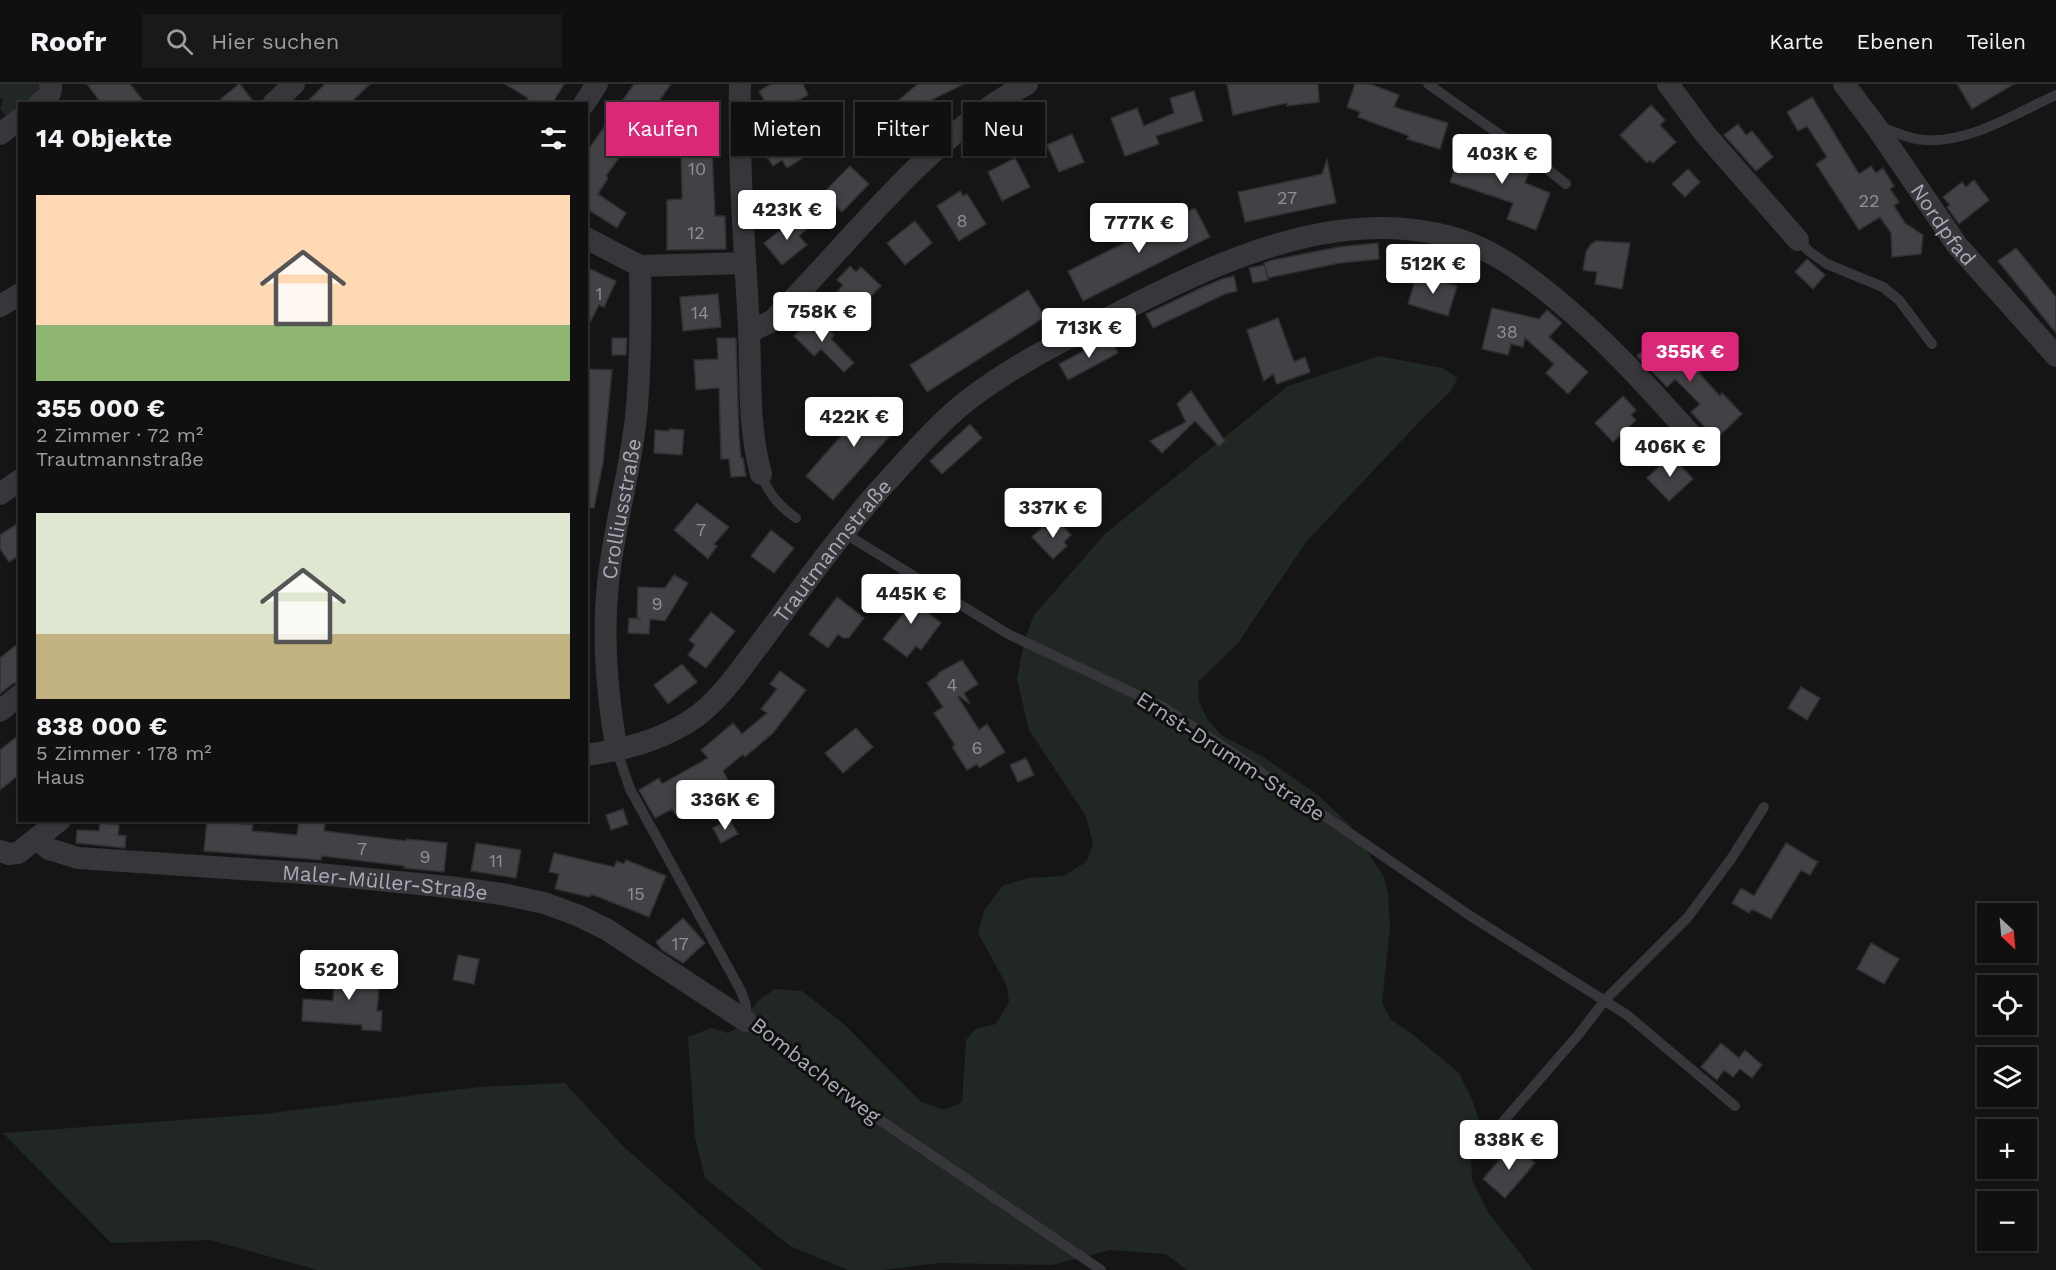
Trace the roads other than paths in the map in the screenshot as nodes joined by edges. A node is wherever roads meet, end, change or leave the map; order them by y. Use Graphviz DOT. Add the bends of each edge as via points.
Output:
graph roads {
  1 [pos="50,84"];
  2 [pos="294,84"];
  3 [pos="597,84"];
  4 [pos="740,84"];
  5 [pos="1027,84"];
  6 [pos="1428,84"];
  7 [pos="1668,84"];
  8 [pos="1844,84"];
  9 [pos="2056,95"];
  10 [pos="41,102"];
  11 [pos="275,102"];
  12 [pos="585,102"];
  13 [pos="18,120"];
  14 [pos="1875,125"];
  15 [pos="0,134"];
  16 [pos="1566,184"];
  17 [pos="588,239"];
  18 [pos="1798,240"];
  19 [pos="745,263"];
  20 [pos="640,266"];
  21 [pos="18,295"];
  22 [pos="0,306"];
  23 [pos="749,332"];
  24 [pos="1932,344"];
  25 [pos="2056,356"];
  26 [pos="1698,442"];
  27 [pos="761,474"];
  28 [pos="18,481"];
  29 [pos="0,494"];
  30 [pos="796,518"];
  31 [pos="844,533"];
  32 [pos="18,697"];
  33 [pos="0,711"];
  34 [pos="616,751"];
  35 [pos="588,755"];
  36 [pos="1764,807"];
  37 [pos="58,822"];
  38 [pos="37,839"];
  39 [pos="0,851"];
  40 [pos="1605,1000"];
  41 [pos="746,1021"];
  42 [pos="1734,1106"];
  43 [pos="1488,1139"];
  44 [pos="1101,1270"];
  1 -- 10 [label="street" via="50,93"];
  2 -- 11 [label="street"];
  3 -- 12 [label="street"];
  4 -- 19 [label="street"];
  5 -- 23 [label="street" via="956,133 908,176 772,321"];
  6 -- 16 [label="lane"];
  7 -- 18 [label="street" via="1705,134"];
  8 -- 14 [label="street, Nordpfad"];
  9 -- 14 [label="lane" via="1948,140 1923,140"];
  13 -- 15 [label="street"];
  14 -- 25 [label="street, Nordpfad" via="1957,245"];
  17 -- 20 [label="street"];
  18 -- 24 [label="lane" via="1827,264 1882,287 1899,300"];
  19 -- 20 [label="street"];
  19 -- 23 [label="street"];
  20 -- 34 [label="street, Crolliusstraße" via="635,419 605,614 605,664"];
  21 -- 22 [label="street"];
  23 -- 27 [label="street" via="751,413"];
  26 -- 31 [label="street, Trautmannstraße" via="1604,341 1502,258 1433,232 1395,227 1353,230 1305,237 1219,265 1152,295 1011,370 966,402 931,435"];
  27 -- 30 [label="lane" via="770,494"];
  28 -- 29 [label="street"];
  31 -- 34 [label="street, Trautmannstraße" via="735,676 698,716 672,731"];
  31 -- 40 [label="lane, Ernst-Drumm-Straße" via="1008,634 1161,706 1469,915"];
  32 -- 33 [label="street"];
  34 -- 35 [label="street, Trautmannstraße"];
  34 -- 41 [label="lane, Bombacherweg" via="635,799 741,991"];
  36 -- 40 [label="lane" via="1688,917"];
  37 -- 38 [label="street"];
  38 -- 39 [label="street" via="18,853"];
  38 -- 41 [label="street, Maler-Müller-Straße" via="49,849 78,858 437,885 544,903 606,929"];
  40 -- 42 [label="lane, Ernst-Drumm-Straße"];
  40 -- 43 [label="lane"];
  41 -- 44 [label="lane, Bombacherweg" via="856,1104"];
}
